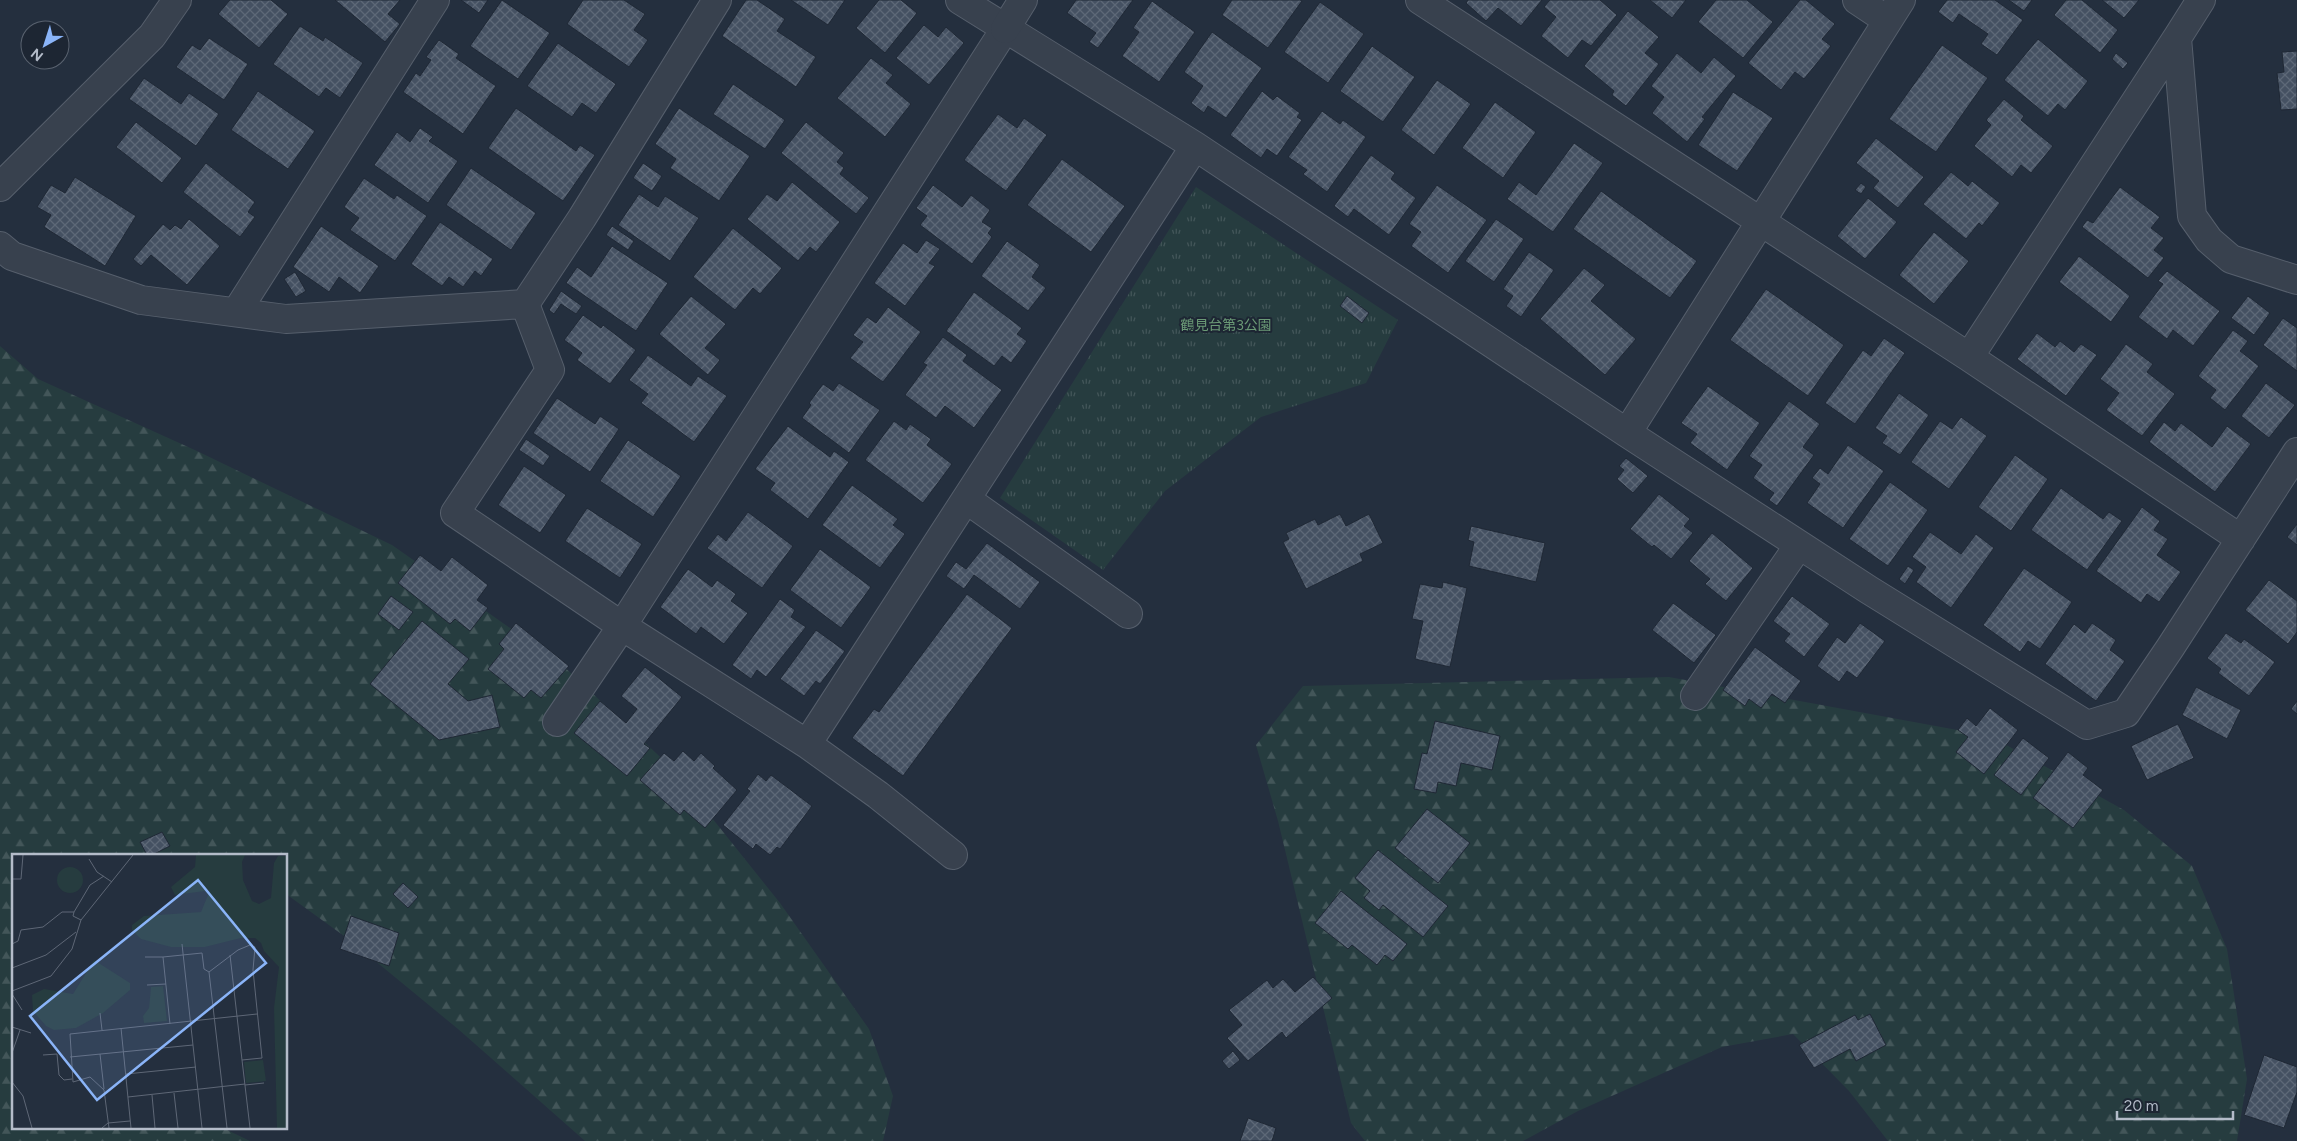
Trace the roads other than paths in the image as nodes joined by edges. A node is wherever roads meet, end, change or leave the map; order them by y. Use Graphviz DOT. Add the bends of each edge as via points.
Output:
graph roads {
  1 [pos="177,0"];
  2 [pos="436,0"];
  3 [pos="717,0"];
  4 [pos="960,0"];
  5 [pos="1023,0"];
  6 [pos="1420,0"];
  7 [pos="1857,0"];
  8 [pos="2201,0"];
  9 [pos="1894,10"];
  10 [pos="1005,30"];
  11 [pos="2178,38"];
  12 [pos="1195,146"];
  13 [pos="0,187"];
  14 [pos="1761,222"];
  15 [pos="0,246"];
  16 [pos="2297,280"];
  17 [pos="525,304"];
  18 [pos="237,311"];
  19 [pos="1969,357"];
  20 [pos="1627,433"];
  21 [pos="2297,452"];
  22 [pos="966,499"];
  23 [pos="2241,539"];
  24 [pos="1799,545"];
  25 [pos="1128,614"];
  26 [pos="622,626"];
  27 [pos="1695,696"];
  28 [pos="557,722"];
  29 [pos="807,744"];
  30 [pos="953,855"];
  1 -- 13 [label="street" via="152,36"];
  2 -- 18 [label="street"];
  3 -- 17 [label="street"];
  4 -- 10 [label="street"];
  5 -- 10 [label="street"];
  6 -- 14 [label="street"];
  7 -- 9 [label="street"];
  8 -- 11 [label="street"];
  9 -- 14 [label="street"];
  10 -- 12 [label="street"];
  10 -- 26 [label="street"];
  11 -- 16 [label="street" via="2192,216 2209,240 2231,258"];
  11 -- 19 [label="street"];
  12 -- 20 [label="street"];
  12 -- 22 [label="street"];
  14 -- 19 [label="street"];
  14 -- 20 [label="street"];
  15 -- 18 [label="street" via="12,256 141,300"];
  17 -- 18 [label="street" via="286,319"];
  17 -- 26 [label="street" via="550,370 455,513"];
  19 -- 23 [label="street"];
  20 -- 24 [label="street"];
  21 -- 23 [label="street"];
  22 -- 25 [label="street"];
  22 -- 29 [label="street"];
  23 -- 24 [label="street" via="2126,713 2087,725"];
  24 -- 27 [label="street"];
  26 -- 28 [label="street"];
  26 -- 29 [label="street"];
  29 -- 30 [label="street"];
}
